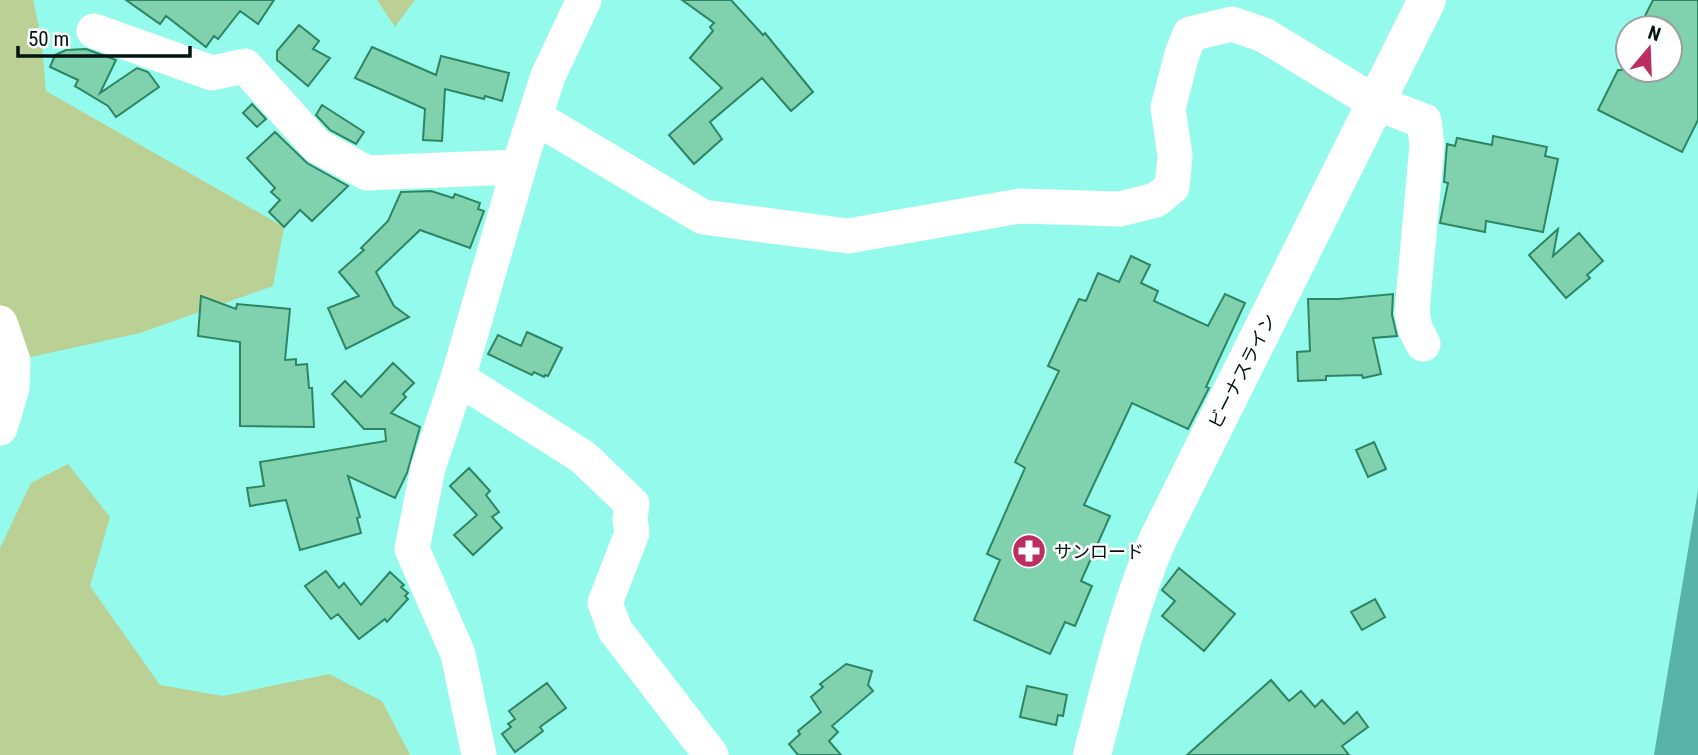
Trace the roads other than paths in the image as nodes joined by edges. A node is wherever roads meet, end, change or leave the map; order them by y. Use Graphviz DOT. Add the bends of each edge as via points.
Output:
graph roads {
  1 [pos="584,0"];
  2 [pos="1427,0"];
  3 [pos="94,31"];
  4 [pos="1376,103"];
  5 [pos="535,117"];
  6 [pos="519,167"];
  7 [pos="0,323"];
  8 [pos="1423,344"];
  9 [pos="458,378"];
  10 [pos="0,428"];
  11 [pos="479,755"];
  12 [pos="711,755"];
  13 [pos="1092,755"];
  1 -- 5 [label="street" via="548,76"];
  2 -- 4 [label="main road, ビーナスライン"];
  3 -- 6 [label="street" via="212,73 246,66 317,146 367,173"];
  4 -- 5 [label="street" via="1264,35 1231,24 1221,26 1190,34 1182,54 1168,108 1175,156 1172,187 1156,200 1120,209 1020,206 848,236 703,217"];
  4 -- 8 [label="street" via="1424,121 1427,145 1412,313"];
  4 -- 13 [label="main road, ビーナスライン" via="1157,541 1125,627"];
  5 -- 6 [label="street"];
  6 -- 9 [label="street"];
  7 -- 10 [label="street" via="13,361 12,388"];
  9 -- 11 [label="street" via="428,468 412,549 458,654"];
  9 -- 12 [label="street" via="583,457 632,504 632,533 605,603 615,630"];
}
